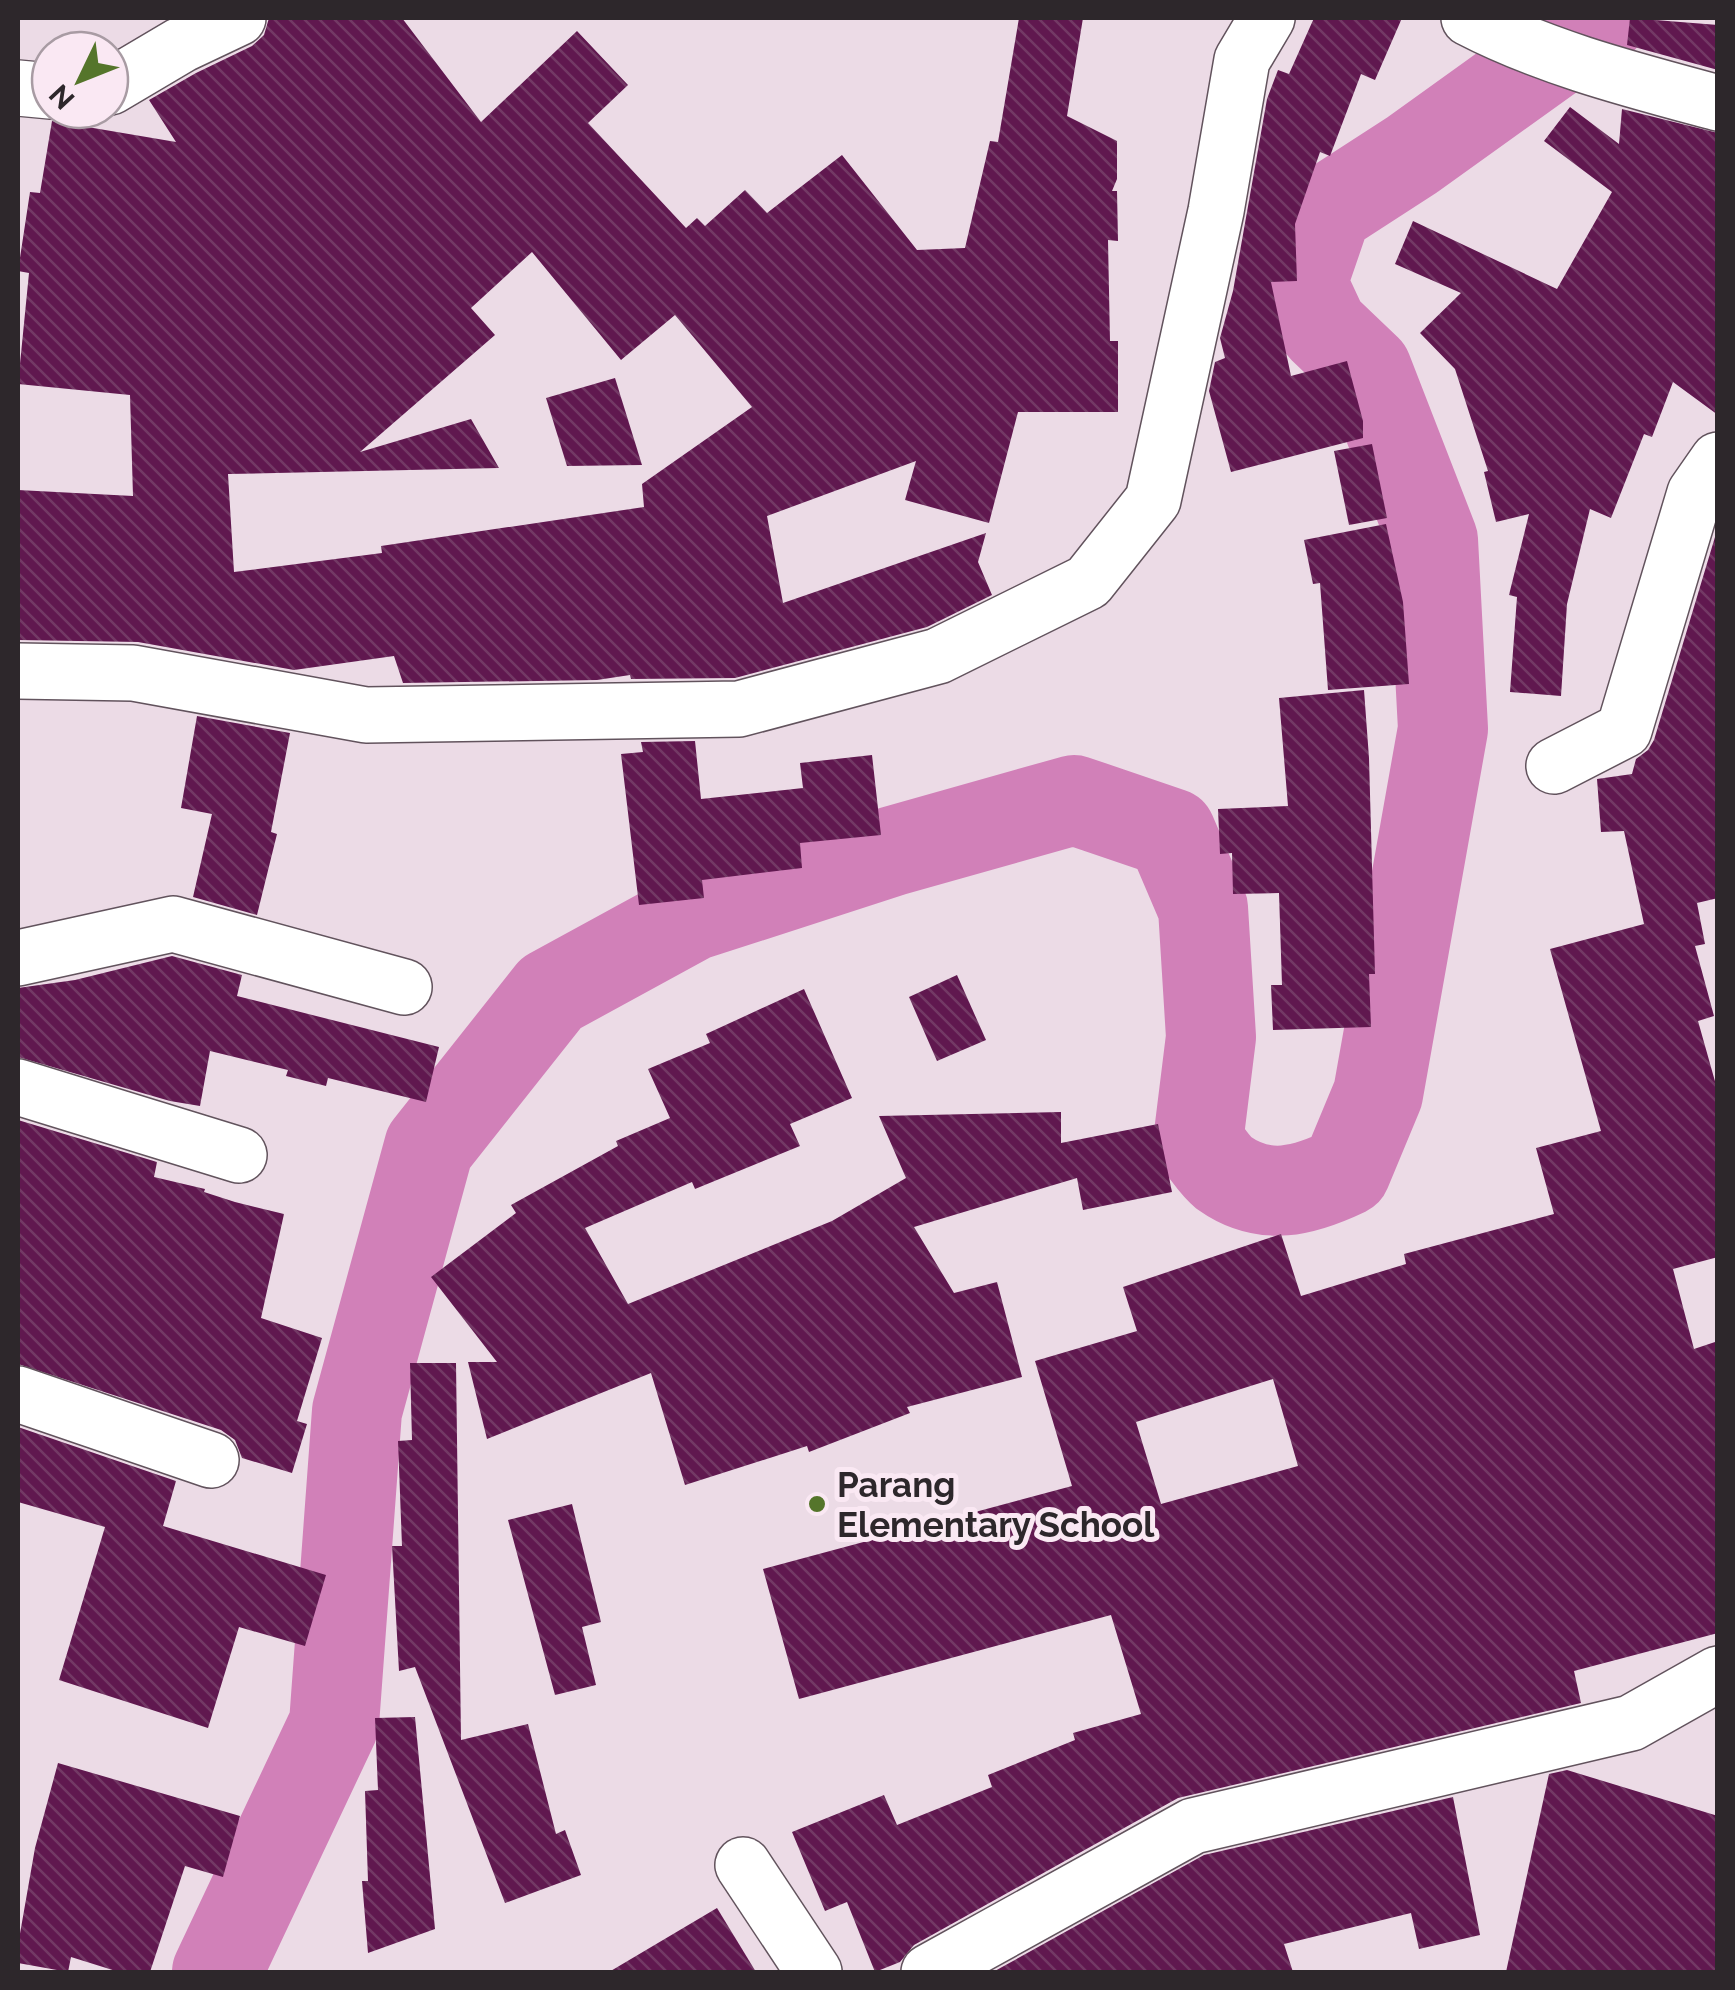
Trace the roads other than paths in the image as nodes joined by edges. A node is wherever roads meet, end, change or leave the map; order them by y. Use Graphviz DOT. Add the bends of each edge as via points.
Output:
graph roads {
  1 [pos="238,18"];
  2 [pos="1267,18"];
  3 [pos="1484,26"];
  4 [pos="130,75"];
  5 [pos="1718,103"];
  6 [pos="1718,460"];
  7 [pos="18,671"];
  8 [pos="1554,766"];
  9 [pos="18,958"];
  10 [pos="404,987"];
  11 [pos="18,1087"];
  12 [pos="239,1154"];
  13 [pos="18,1394"];
  14 [pos="212,1460"];
  15 [pos="1718,1674"];
  16 [pos="744,1864"];
  17 [pos="814,1972"];
  18 [pos="929,1972"];
  1 -- 4 [label="street"];
  2 -- 7 [label="street" via="1242,60 1153,500 1088,582 938,656 739,708 366,716 133,673"];
  3 -- 5 [label="street" via="1618,76"];
  6 -- 8 [label="street" via="1695,492 1624,730"];
  9 -- 10 [label="street" via="173,924"];
  11 -- 12 [label="street"];
  13 -- 14 [label="street"];
  15 -- 18 [label="street" via="1632,1723 1193,1826"];
  16 -- 17 [label="street"];
}
